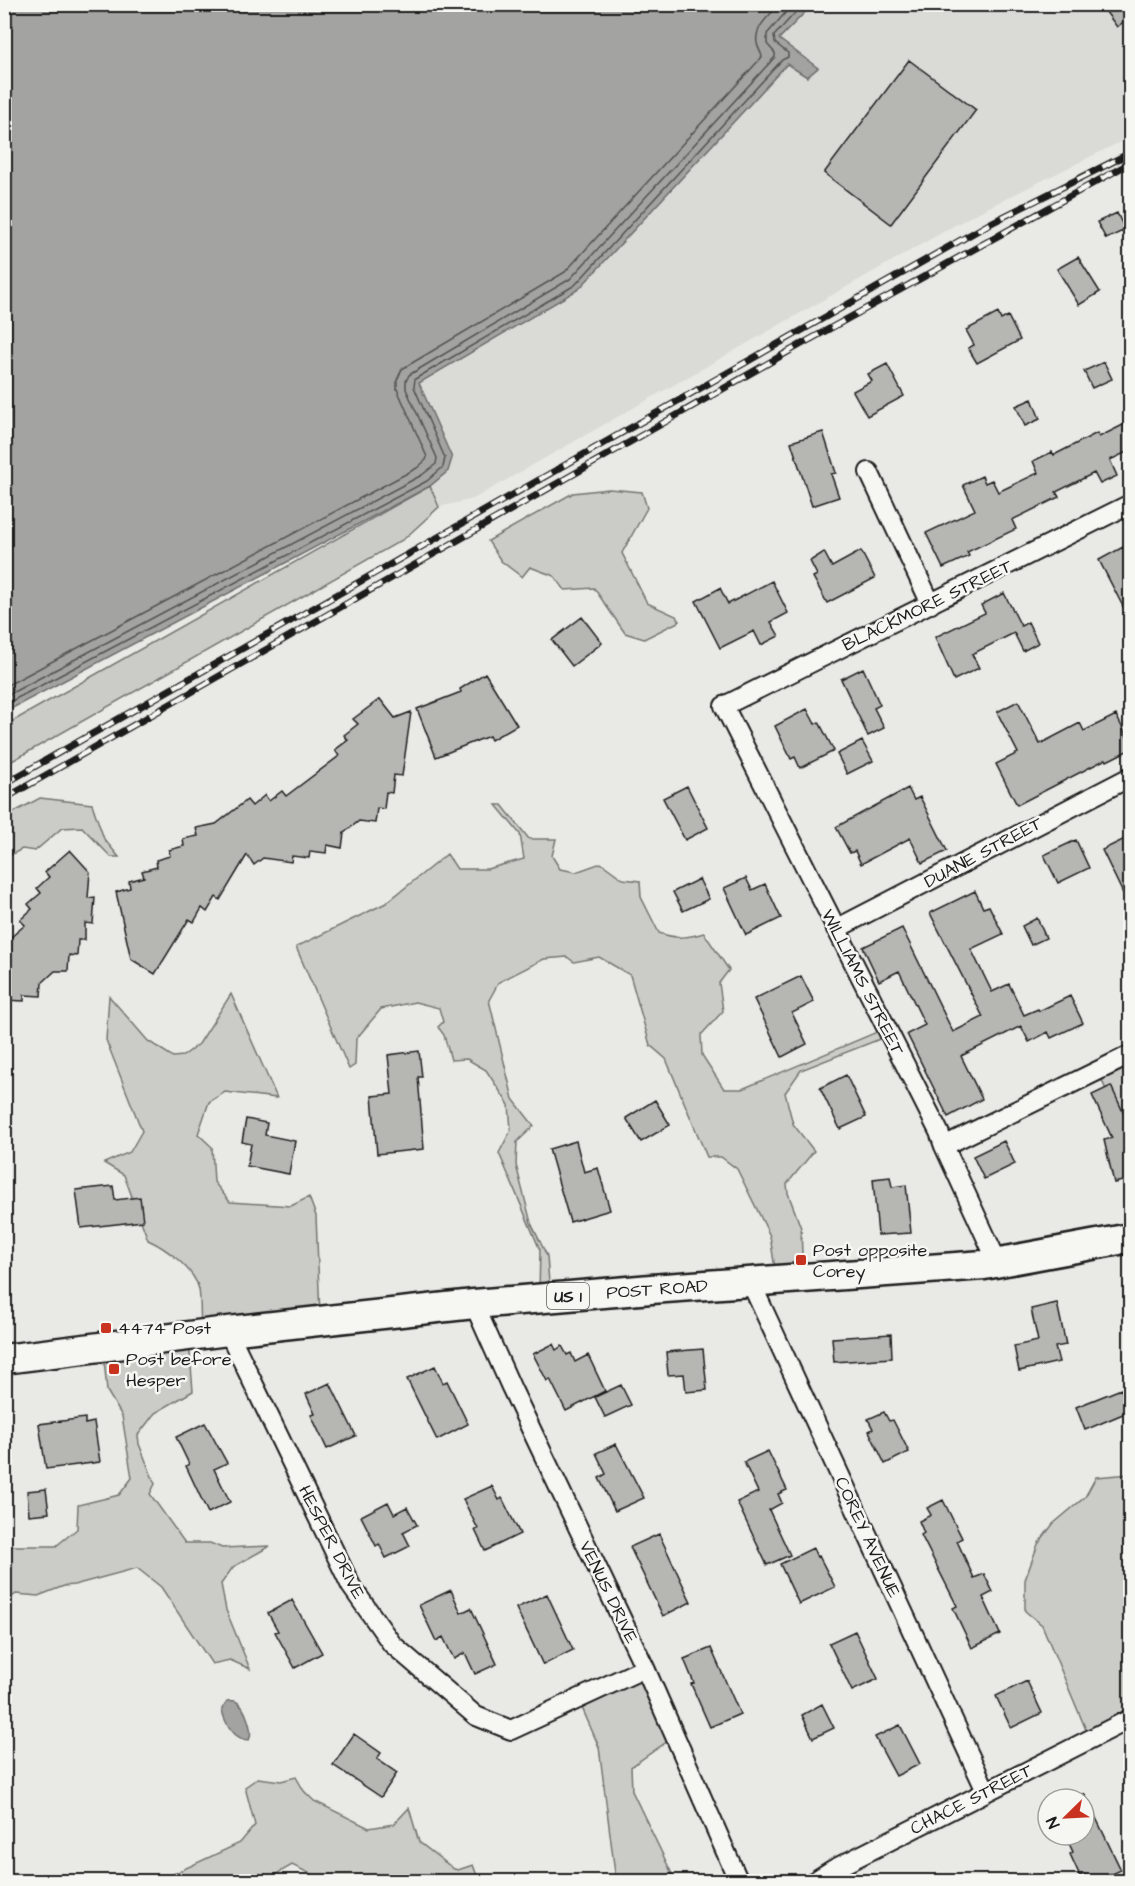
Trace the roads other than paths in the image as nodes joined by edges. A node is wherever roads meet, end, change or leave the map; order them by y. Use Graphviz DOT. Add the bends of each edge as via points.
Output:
graph roads {
  1 [pos="869,472"];
  2 [pos="1131,504"];
  3 [pos="931,604"];
  4 [pos="724,706"];
  5 [pos="1131,777"];
  6 [pos="836,929"];
  7 [pos="1131,1056"];
  8 [pos="944,1146"];
  9 [pos="1131,1238"];
  10 [pos="998,1261"];
  11 [pos="751,1283"];
  12 [pos="474,1304"];
  13 [pos="228,1331"];
  14 [pos="4,1359"];
  15 [pos="645,1668"];
  16 [pos="1131,1719"];
  17 [pos="986,1791"];
  18 [pos="739,1881"];
  19 [pos="813,1881"];
  1 -- 3 [label="street"];
  2 -- 3 [label="street, BLACKMORE STREET"];
  3 -- 4 [label="street, BLACKMORE STREET"];
  4 -- 6 [label="street, WILLIAMS STREET"];
  5 -- 6 [label="street, DUANE STREET"];
  6 -- 8 [label="street, WILLIAMS STREET"];
  7 -- 8 [label="street"];
  8 -- 10 [label="street, WILLIAMS STREET"];
  9 -- 10 [label="main road, POST ROAD / US 1"];
  10 -- 11 [label="main road, POST ROAD / US 1"];
  11 -- 12 [label="main road, POST ROAD / US 1"];
  11 -- 17 [label="street, COREY AVENUE"];
  12 -- 13 [label="main road, POST ROAD / US 1"];
  12 -- 15 [label="street, VENUS DRIVE"];
  13 -- 14 [label="main road, POST ROAD / US 1"];
  13 -- 15 [label="street, HESPER DRIVE" via="351,1586 392,1644 476,1716 511,1730"];
  15 -- 18 [label="street, VENUS DRIVE"];
  16 -- 17 [label="street, CHACE STREET"];
  17 -- 19 [label="street, CHACE STREET"];
}
